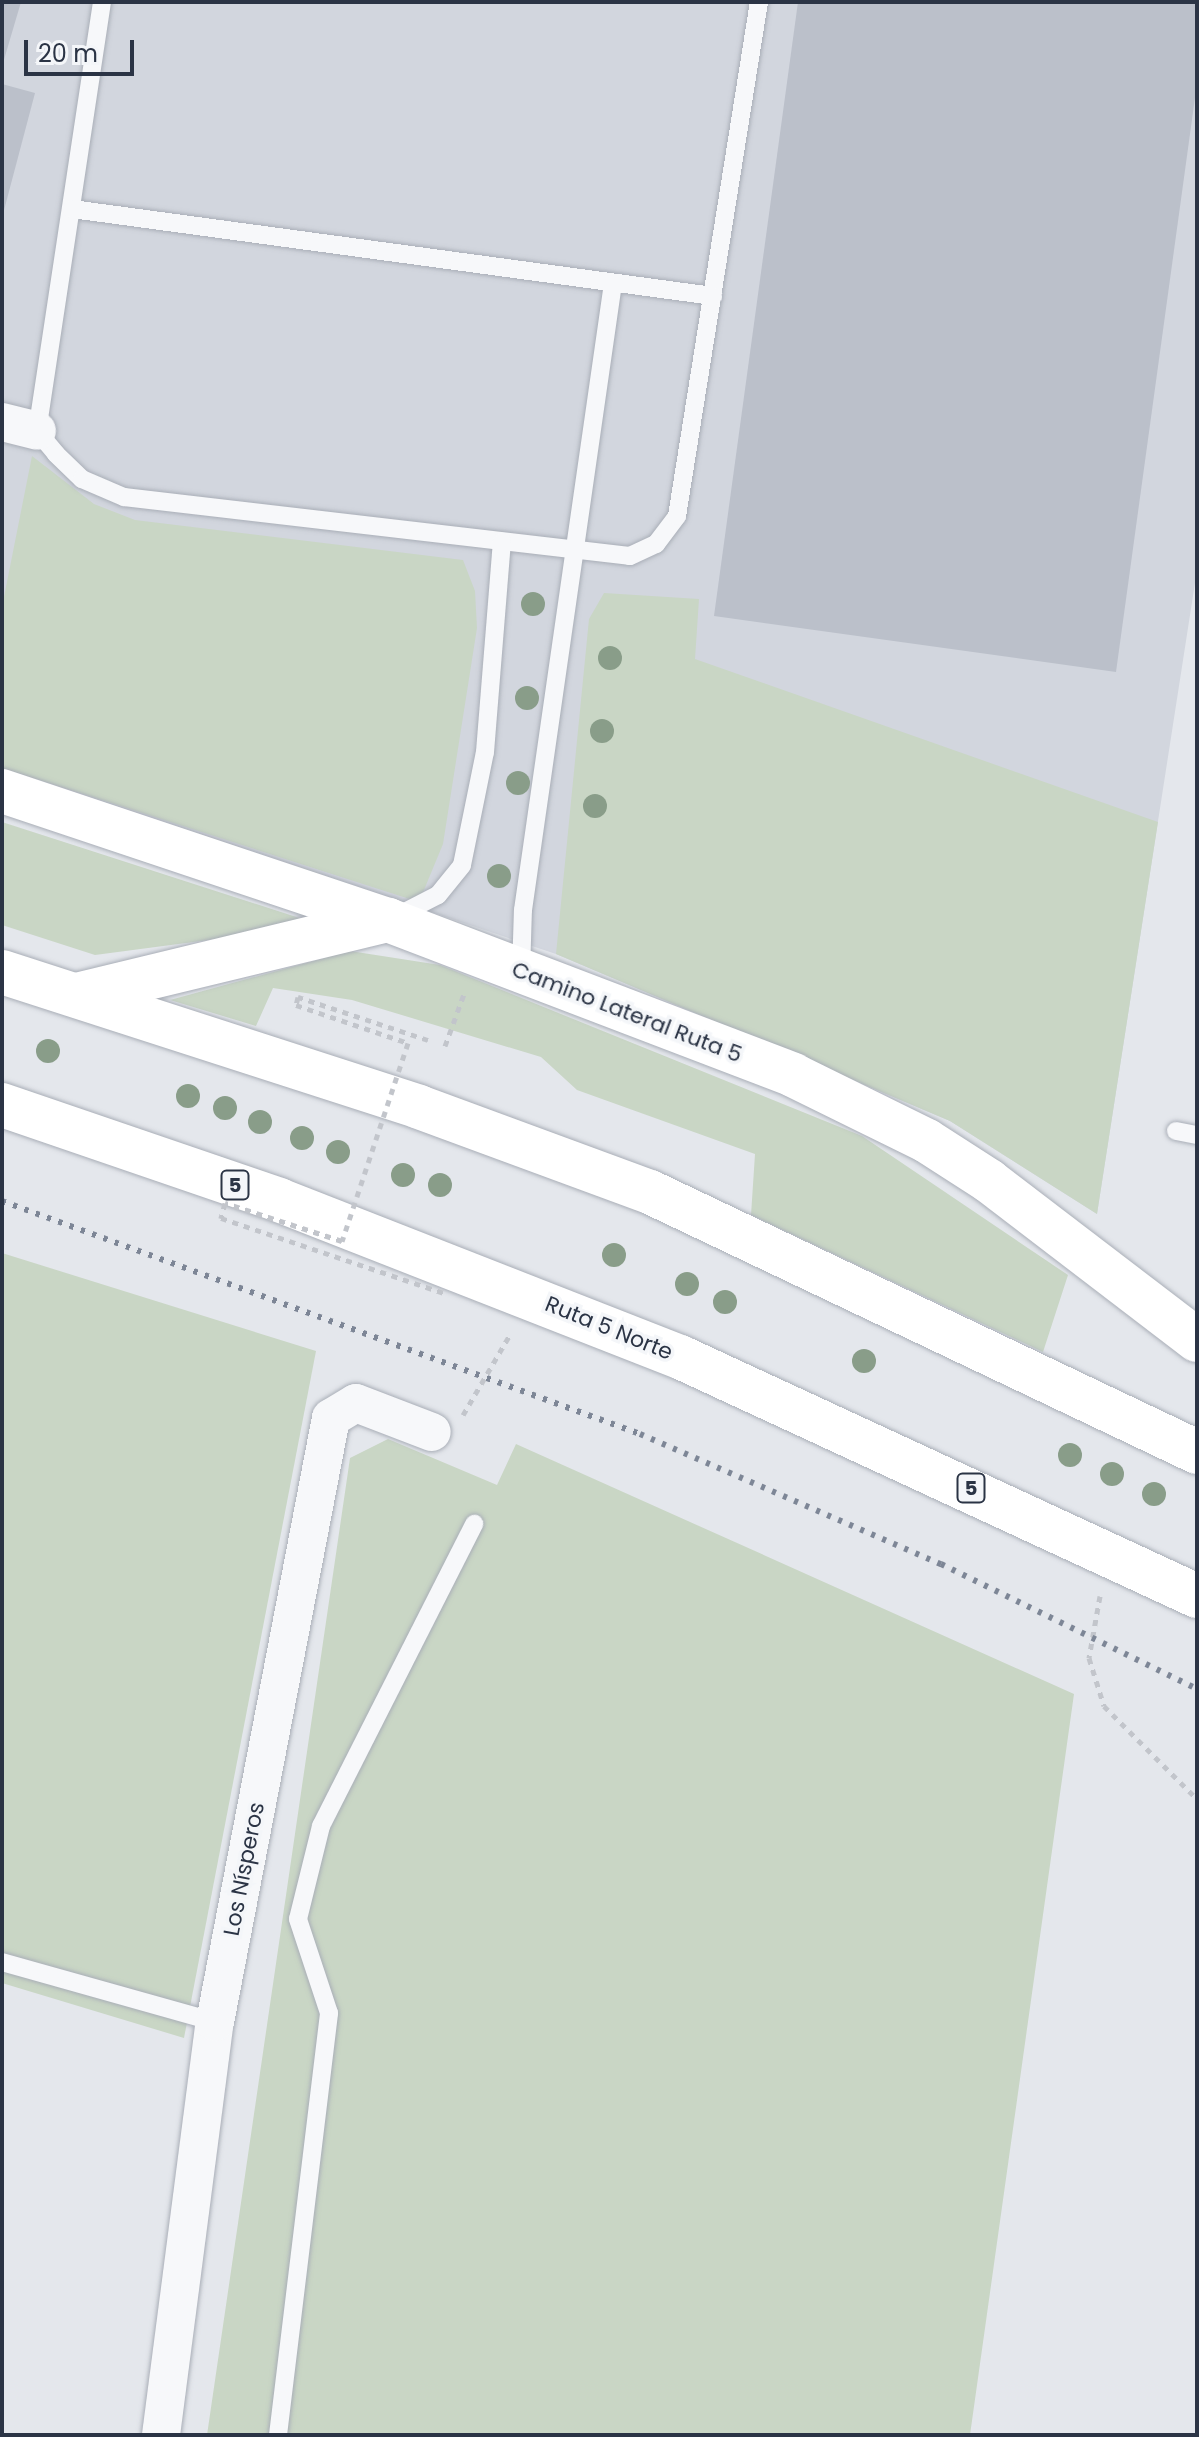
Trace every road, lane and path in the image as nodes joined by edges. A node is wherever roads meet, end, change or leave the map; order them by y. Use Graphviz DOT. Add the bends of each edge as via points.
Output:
graph roads {
  1 [pos="102,2"];
  2 [pos="759,2"];
  3 [pos="72,209"];
  4 [pos="613,283"];
  5 [pos="713,296"];
  6 [pos="19,426"];
  7 [pos="502,542"];
  8 [pos="577,549"];
  9 [pos="2,791"];
  10 [pos="388,920"];
  11 [pos="477,954"];
  12 [pos="2,972"];
  13 [pos="521,972"];
  14 [pos="77,995"];
  15 [pos="428,1040"];
  16 [pos="445,1046"];
  17 [pos="2,1105"];
  18 [pos="1176,1131"];
  19 [pos="1197,1135"];
  20 [pos="447,1294"];
  21 [pos="514,1327"];
  22 [pos="1197,1340"];
  23 [pos="432,1432"];
  24 [pos="1197,1452"];
  25 [pos="474,1524"];
  26 [pos="1104,1585"];
  27 [pos="1197,1596"];
  28 [pos="1197,1799"];
  29 [pos="2,1962"];
  30 [pos="215,2022"];
  31 [pos="161,2435"];
  32 [pos="278,2435"];
  1 -- 3 [label="lane"];
  2 -- 5 [label="lane"];
  3 -- 4 [label="lane"];
  3 -- 6 [label="lane"];
  4 -- 5 [label="lane"];
  4 -- 8 [label="lane"];
  5 -- 8 [label="lane" via="677,516 656,544 630,556"];
  6 -- 7 [label="lane" via="82,479 124,497"];
  7 -- 8 [label="lane"];
  7 -- 10 [label="lane" via="485,752 462,865 438,895"];
  8 -- 13 [label="lane" via="523,910"];
  9 -- 10 [label="main road, Camino Lateral Ruta 5"];
  10 -- 11 [label="main road, Camino Lateral Ruta 5"];
  10 -- 14 [label="main road"];
  11 -- 13 [label="main road, Camino Lateral Ruta 5"];
  11 -- 16 [label="path"];
  12 -- 14 [label="main road"];
  13 -- 22 [label="main road, Camino Lateral Ruta 5" via="793,1075 927,1141"];
  14 -- 24 [label="main road" via="650,1192"];
  15 -- 20 [label="path, bridge" via="298,997 296,1005 408,1043 342,1241 225,1203 221,1218"];
  17 -- 27 [label="main road, Ruta 5 Norte / 5" via="279,1200 680,1357"];
  18 -- 19 [label="lane"];
  21 -- 23 [label="path" via="461,1420"];
  23 -- 30 [label="street, Los Nísperos" via="356,1403 331,1418"];
  25 -- 32 [label="lane" via="321,1826 298,1919 329,2013"];
  26 -- 28 [label="path" via="1089,1658 1104,1706"];
  29 -- 30 [label="lane"];
  30 -- 31 [label="street, Los Nísperos"];
}
